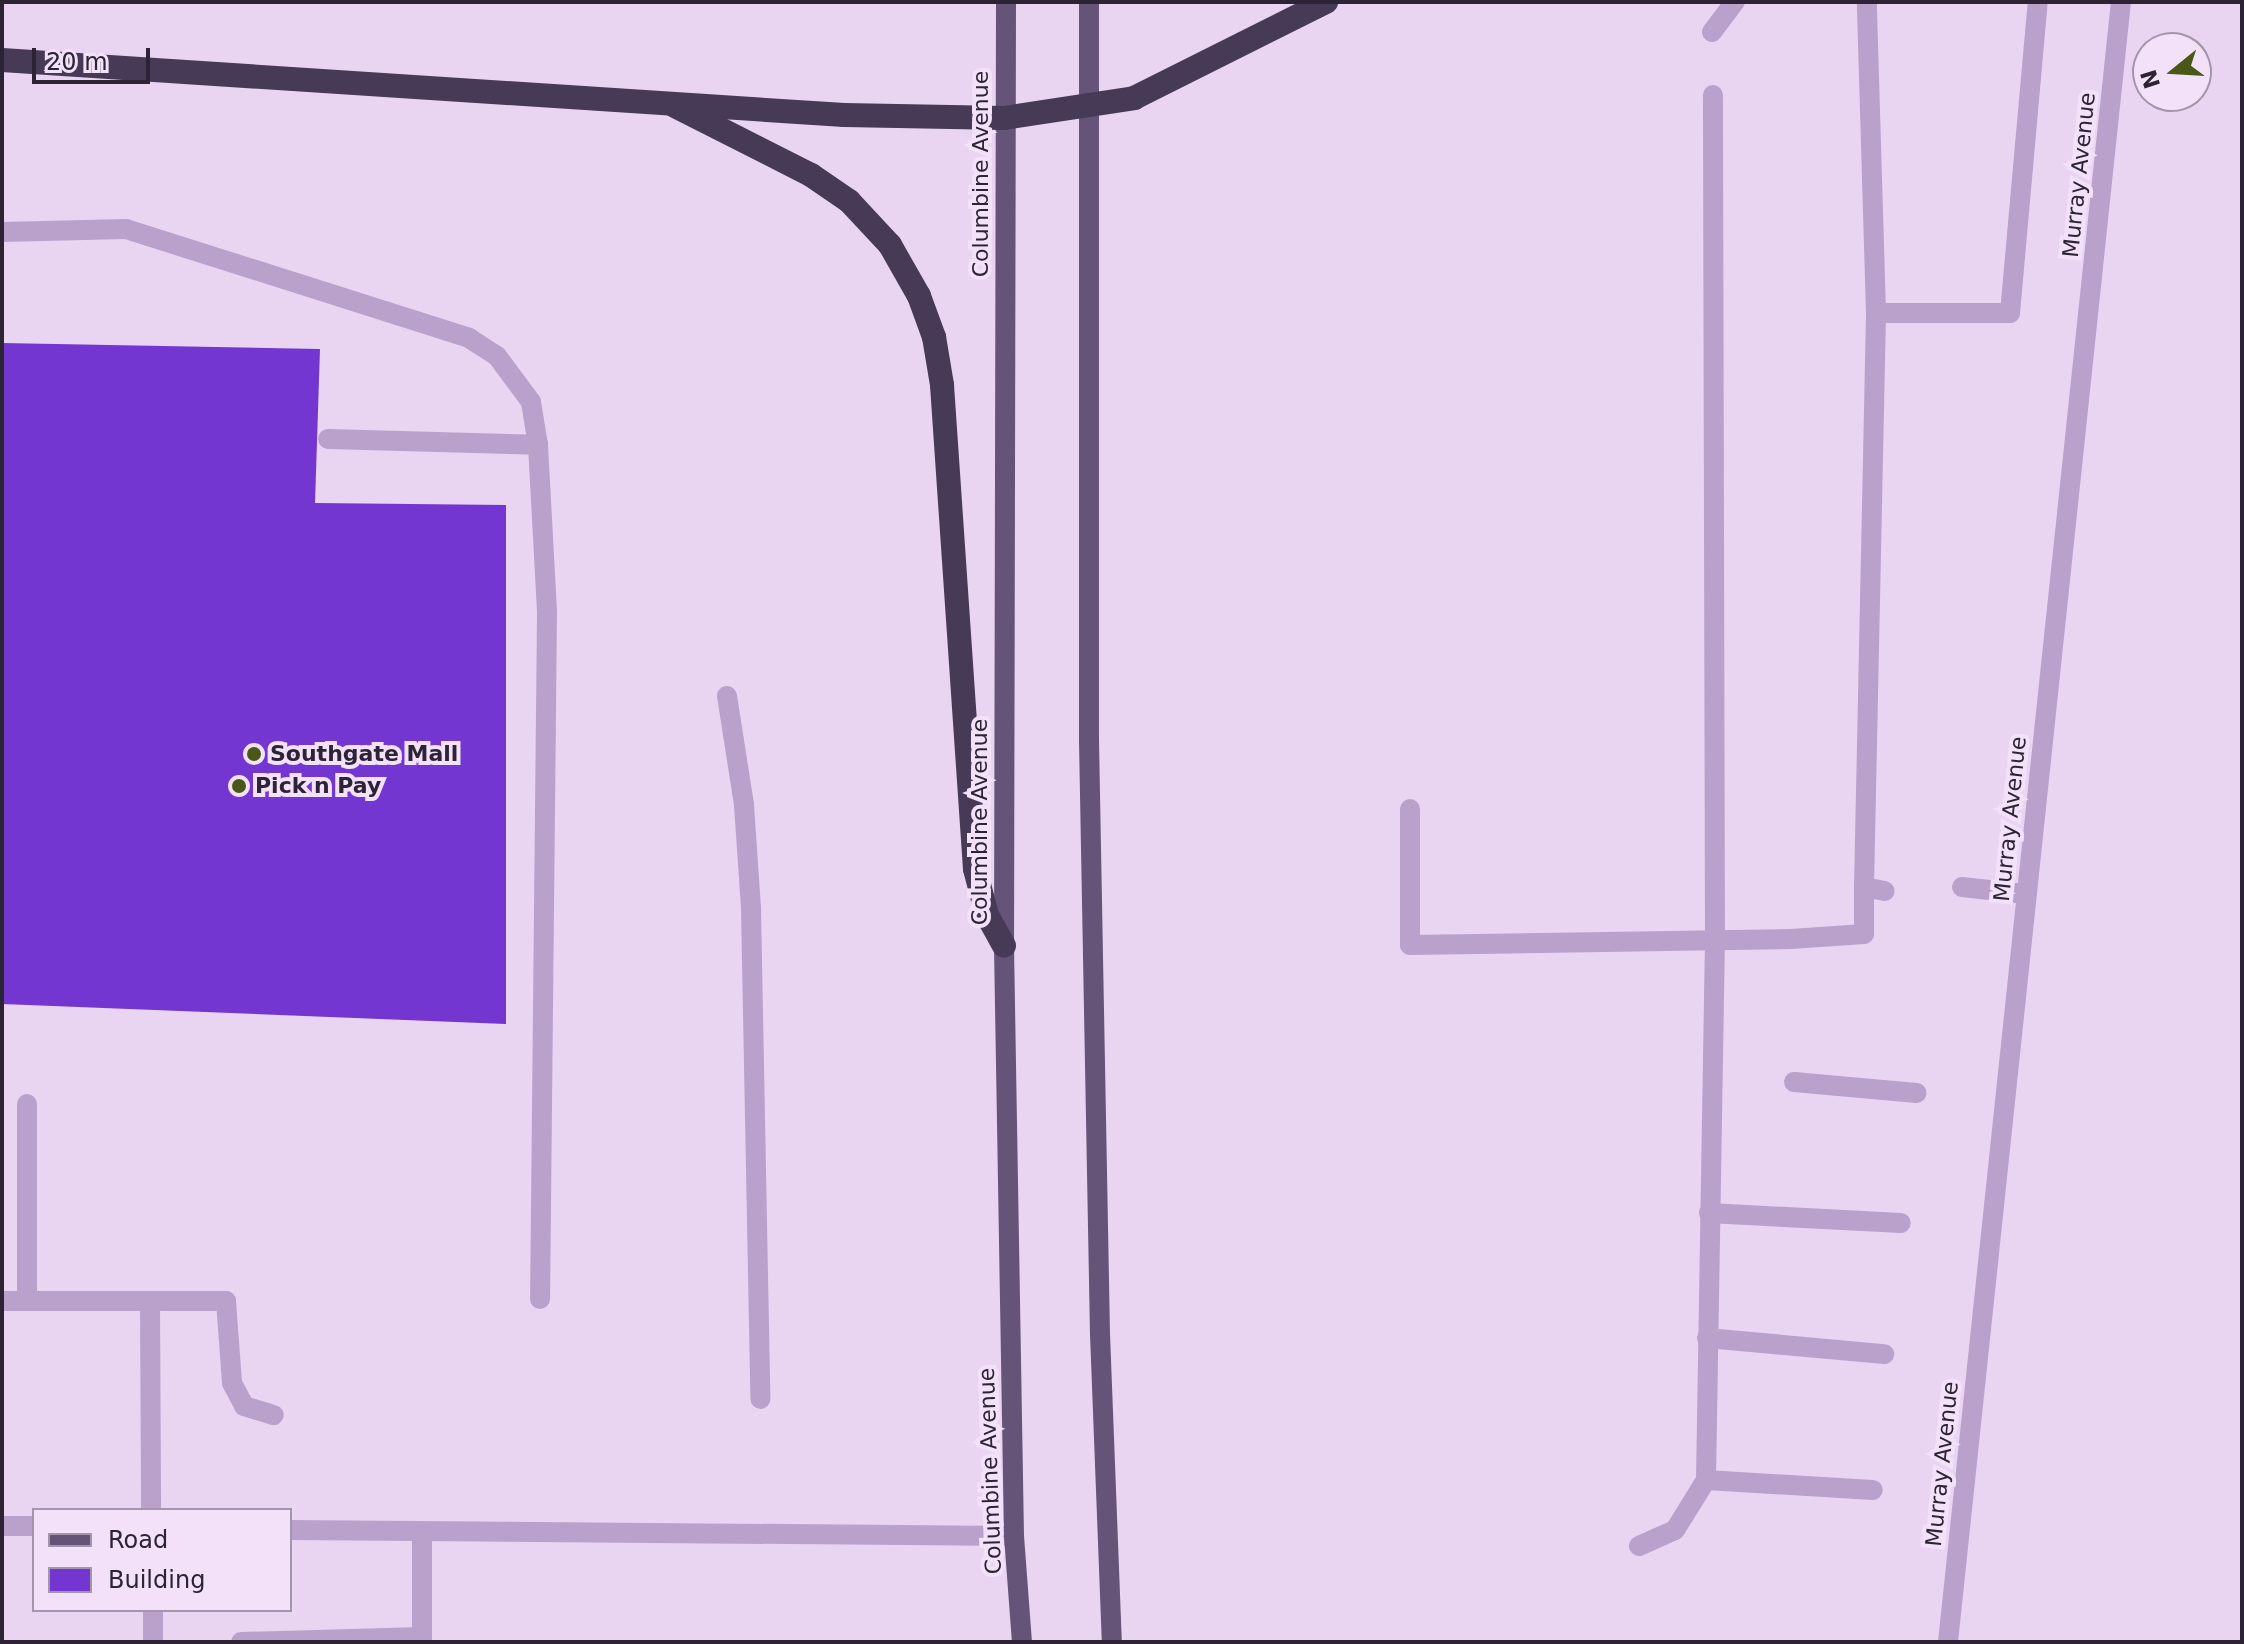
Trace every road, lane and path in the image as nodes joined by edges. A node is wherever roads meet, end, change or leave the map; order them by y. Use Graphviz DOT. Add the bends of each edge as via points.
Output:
graph roads {
  1 [pos="1006,2"];
  2 [pos="1089,2"];
  3 [pos="1326,2"];
  4 [pos="1735,2"];
  5 [pos="1867,2"];
  6 [pos="2038,2"];
  7 [pos="2121,2"];
  8 [pos="1712,32"];
  9 [pos="2,60"];
  10 [pos="1713,95"];
  11 [pos="668,101"];
  12 [pos="1088,106"];
  13 [pos="1004,118"];
  14 [pos="2,232"];
  15 [pos="1876,313"];
  16 [pos="328,439"];
  17 [pos="538,445"];
  18 [pos="727,696"];
  19 [pos="1410,809"];
  20 [pos="1864,887"];
  21 [pos="1962,887"];
  22 [pos="1885,891"];
  23 [pos="2025,894"];
  24 [pos="1715,940"];
  25 [pos="1004,946"];
  26 [pos="1794,1082"];
  27 [pos="1917,1093"];
  28 [pos="27,1104"];
  29 [pos="1709,1213"];
  30 [pos="1901,1223"];
  31 [pos="540,1299"];
  32 [pos="2,1301"];
  33 [pos="27,1301"];
  34 [pos="150,1301"];
  35 [pos="1707,1338"];
  36 [pos="1884,1354"];
  37 [pos="760,1399"];
  38 [pos="274,1415"];
  39 [pos="1706,1480"];
  40 [pos="1873,1490"];
  41 [pos="151,1508"];
  42 [pos="2,1526"];
  43 [pos="32,1526"];
  44 [pos="292,1530"];
  45 [pos="422,1532"];
  46 [pos="1014,1536"];
  47 [pos="1639,1546"];
  48 [pos="153,1612"];
  49 [pos="422,1639"];
  50 [pos="153,1642"];
  51 [pos="241,1642"];
  52 [pos="1022,1642"];
  53 [pos="1112,1642"];
  54 [pos="1948,1642"];
  1 -- 13 [label="main road, Columbine Avenue"];
  2 -- 12 [label="main road"];
  3 -- 12 [label="highway" via="1134,98"];
  4 -- 8 [label="street"];
  5 -- 15 [label="street"];
  6 -- 15 [label="street" via="2010,313"];
  7 -- 23 [label="street, Murray Avenue"];
  9 -- 11 [label="highway"];
  10 -- 24 [label="street"];
  11 -- 13 [label="highway" via="844,115"];
  11 -- 25 [label="highway" via="811,175 849,201 890,245 919,296 934,337 942,385 975,869 987,915"];
  12 -- 13 [label="highway"];
  12 -- 53 [label="main road" via="1089,756"];
  13 -- 25 [label="main road, Columbine Avenue"];
  14 -- 17 [label="street" via="126,229 469,338 497,356 517,379 531,402"];
  15 -- 20 [label="street"];
  16 -- 17 [label="street"];
  17 -- 31 [label="street" via="547,613"];
  18 -- 37 [label="street" via="744,805 751,909"];
  19 -- 24 [label="street" via="1410,945"];
  20 -- 22 [label="street"];
  20 -- 24 [label="street" via="1864,934"];
  21 -- 23 [label="street"];
  23 -- 54 [label="street, Murray Avenue"];
  24 -- 29 [label="street"];
  25 -- 46 [label="main road, Columbine Avenue"];
  26 -- 27 [label="street"];
  28 -- 33 [label="street"];
  29 -- 30 [label="street"];
  29 -- 35 [label="street"];
  32 -- 33 [label="street"];
  33 -- 34 [label="street"];
  34 -- 38 [label="street" via="226,1301 232,1383 244,1406"];
  34 -- 41 [label="street"];
  35 -- 36 [label="street"];
  35 -- 39 [label="street"];
  39 -- 40 [label="street"];
  39 -- 47 [label="street" via="1675,1530"];
  42 -- 43 [label="street"];
  44 -- 45 [label="street"];
  45 -- 46 [label="street"];
  45 -- 49 [label="street"];
  46 -- 52 [label="main road, Columbine Avenue"];
  48 -- 50 [label="street"];
  49 -- 51 [label="street"];
}
